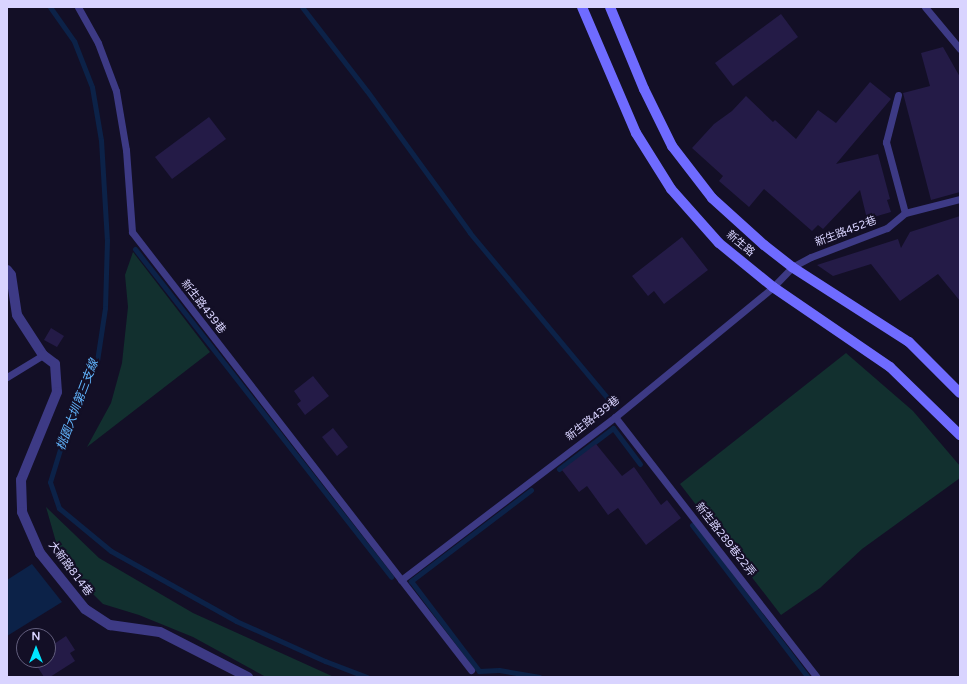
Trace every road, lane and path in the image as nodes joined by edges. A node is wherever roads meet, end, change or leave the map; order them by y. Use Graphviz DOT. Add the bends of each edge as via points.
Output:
graph roads {
  1 [pos="78,7"];
  2 [pos="582,7"];
  3 [pos="610,7"];
  4 [pos="925,7"];
  5 [pos="960,49"];
  6 [pos="898,95"];
  7 [pos="960,199"];
  8 [pos="905,213"];
  9 [pos="792,266"];
  10 [pos="7,270"];
  11 [pos="773,287"];
  12 [pos="43,355"];
  13 [pos="7,377"];
  14 [pos="960,392"];
  15 [pos="615,417"];
  16 [pos="960,436"];
  17 [pos="401,580"];
  18 [pos="470,670"];
  19 [pos="248,677"];
  20 [pos="817,677"];
  1 -- 17 [label="lane, 新生路439巷" via="98,43 116,91 126,150 132,232"];
  2 -- 11 [label="main road, 新生路" via="636,134 671,189 719,243"];
  3 -- 9 [label="main road, 新生路" via="644,89 672,146 712,198 764,245"];
  4 -- 5 [label="lane"];
  6 -- 8 [label="lane" via="886,142"];
  7 -- 8 [label="lane, 新生路452巷"];
  8 -- 9 [label="lane, 新生路452巷" via="887,228"];
  9 -- 11 [label="lane, 新生路439巷"];
  9 -- 14 [label="main road, 新生路" via="909,342"];
  10 -- 12 [label="street, 大新路814巷" via="11,275 17,315"];
  11 -- 15 [label="lane, 新生路439巷"];
  11 -- 16 [label="main road, 新生路" via="890,367"];
  12 -- 13 [label="lane"];
  12 -- 19 [label="street, 大新路814巷" via="55,364 57,392 21,480 22,512 40,553 85,609 110,625 160,632"];
  15 -- 17 [label="lane, 新生路439巷"];
  15 -- 20 [label="lane, 新生路289巷22弄"];
  17 -- 18 [label="lane, 新生路439巷"];
}
